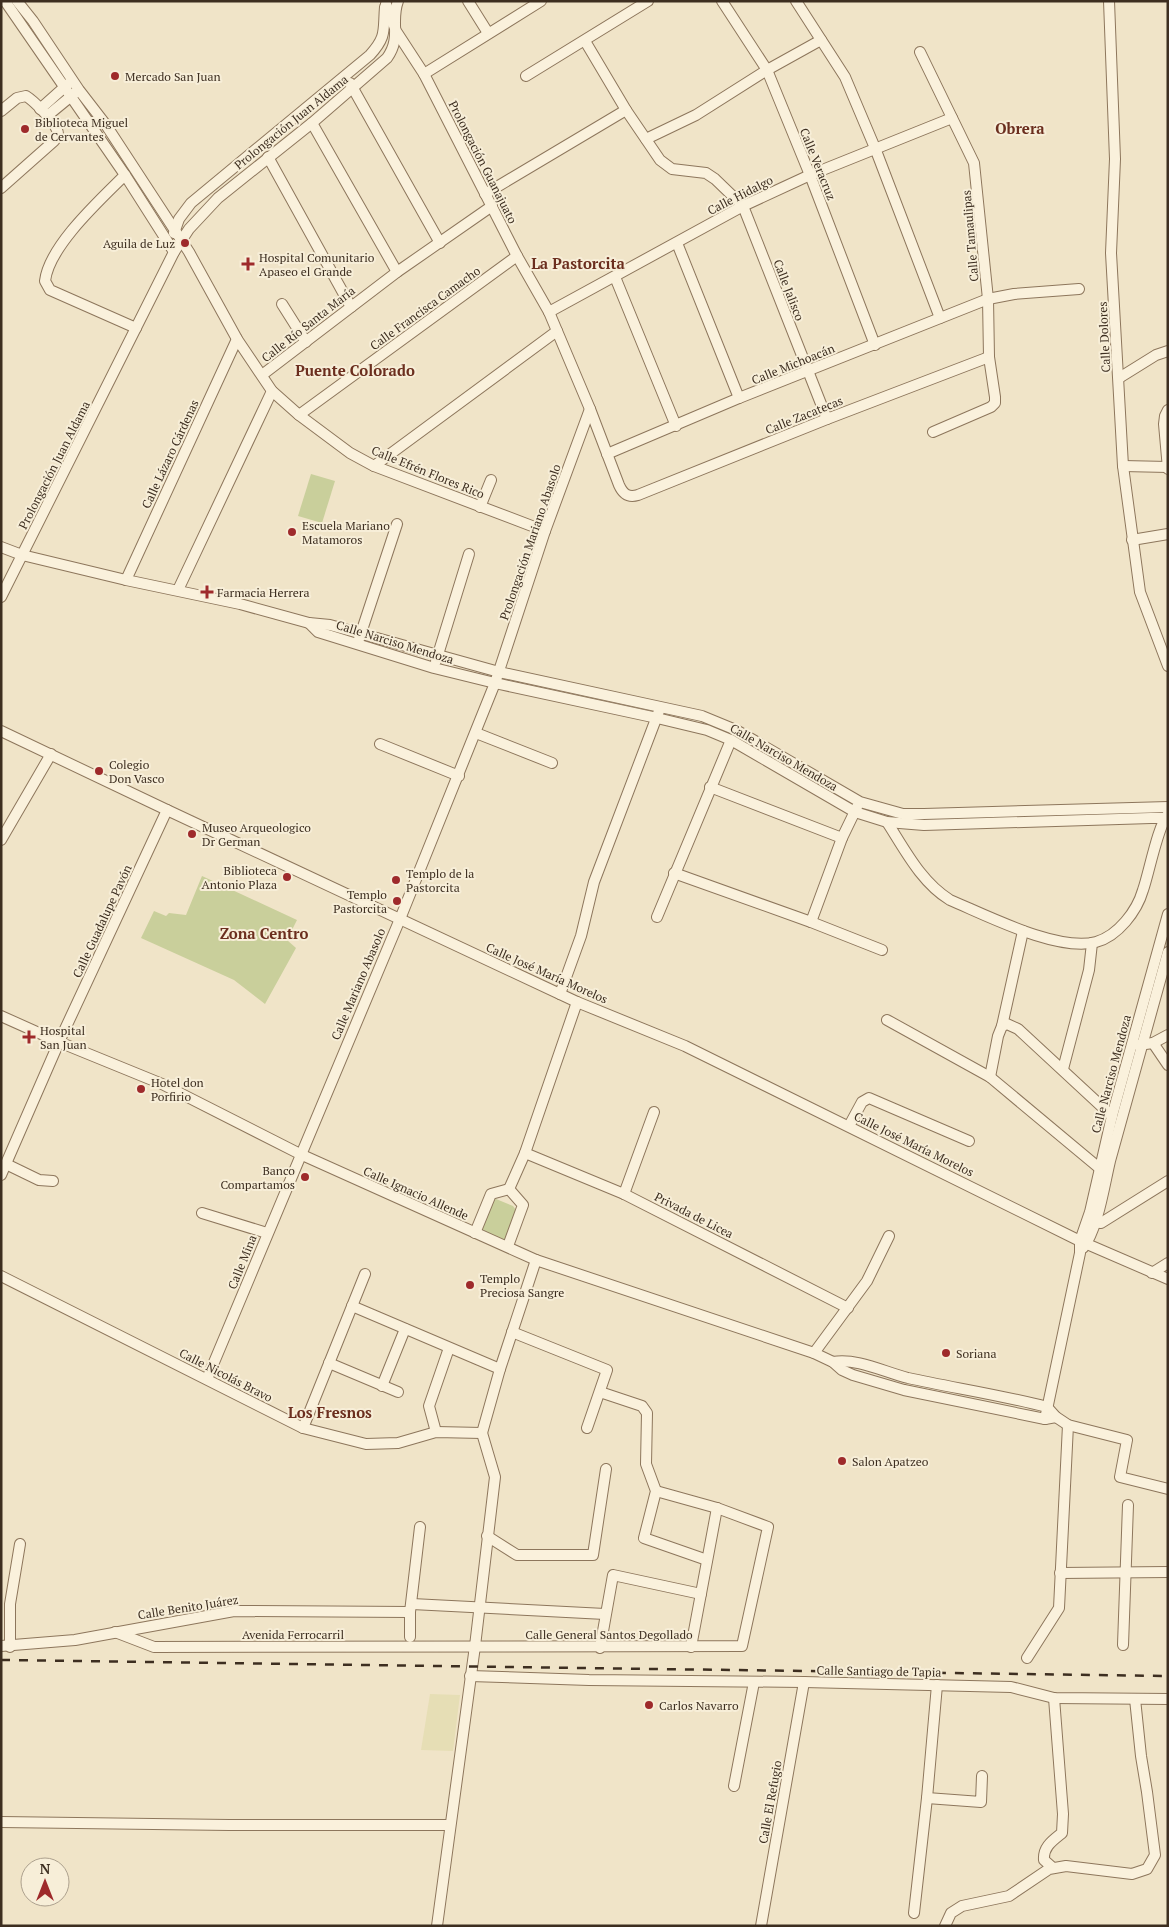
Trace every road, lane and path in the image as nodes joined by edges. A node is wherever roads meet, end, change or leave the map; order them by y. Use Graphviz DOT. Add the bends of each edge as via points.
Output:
graph roads {
  1 [pos="5,1"];
  2 [pos="17,1"];
  3 [pos="398,1"];
  4 [pos="468,1"];
  5 [pos="648,1"];
  6 [pos="722,1"];
  7 [pos="796,1"];
  8 [pos="1109,1"];
  9 [pos="386,3"];
  10 [pos="536,3"];
  11 [pos="396,31"];
  12 [pos="488,33"];
  13 [pos="821,40"];
  14 [pos="585,41"];
  15 [pos="920,52"];
  16 [pos="767,70"];
  17 [pos="424,74"];
  18 [pos="526,76"];
  19 [pos="346,77"];
  20 [pos="73,81"];
  21 [pos="63,87"];
  22 [pos="353,88"];
  23 [pos="79,90"];
  24 [pos="1,96"];
  25 [pos="70,97"];
  26 [pos="5,107"];
  27 [pos="626,110"];
  28 [pos="43,112"];
  29 [pos="952,118"];
  30 [pos="312,123"];
  31 [pos="646,139"];
  32 [pos="875,148"];
  33 [pos="268,157"];
  34 [pos="125,175"];
  35 [pos="810,175"];
  36 [pos="1,188"];
  37 [pos="485,194"];
  38 [pos="492,206"];
  39 [pos="742,206"];
  40 [pos="174,230"];
  41 [pos="181,241"];
  42 [pos="440,243"];
  43 [pos="677,243"];
  44 [pos="174,252"];
  45 [pos="189,252"];
  46 [pos="517,256"];
  47 [pos="397,272"];
  48 [pos="615,277"];
  49 [pos="1079,289"];
  50 [pos="988,298"];
  51 [pos="282,304"];
  52 [pos="351,307"];
  53 [pos="549,312"];
  54 [pos="940,318"];
  55 [pos="136,328"];
  56 [pos="557,331"];
  57 [pos="237,339"];
  58 [pos="306,342"];
  59 [pos="875,345"];
  60 [pos="1168,351"];
  61 [pos="989,357"];
  62 [pos="807,372"];
  63 [pos="262,375"];
  64 [pos="1119,378"];
  65 [pos="272,391"];
  66 [pos="739,398"];
  67 [pos="590,409"];
  68 [pos="1167,410"];
  69 [pos="299,415"];
  70 [pos="827,419"];
  71 [pos="676,426"];
  72 [pos="933,432"];
  73 [pos="607,454"];
  74 [pos="374,466"];
  75 [pos="1123,466"];
  76 [pos="1168,468"];
  77 [pos="491,480"];
  78 [pos="629,497"];
  79 [pos="480,507"];
  80 [pos="396,524"];
  81 [pos="545,531"];
  82 [pos="1168,534"];
  83 [pos="1132,540"];
  84 [pos="1,547"];
  85 [pos="469,554"];
  86 [pos="22,555"];
  87 [pos="126,580"];
  88 [pos="178,590"];
  89 [pos="1,597"];
  90 [pos="309,623"];
  91 [pos="362,634"];
  92 [pos="356,645"];
  93 [pos="438,656"];
  94 [pos="1168,666"];
  95 [pos="434,668"];
  96 [pos="499,672"];
  97 [pos="495,684"];
  98 [pos="660,705"];
  99 [pos="657,718"];
  100 [pos="1,731"];
  101 [pos="476,733"];
  102 [pos="730,740"];
  103 [pos="380,744"];
  104 [pos="51,754"];
  105 [pos="552,763"];
  106 [pos="459,776"];
  107 [pos="710,787"];
  108 [pos="860,802"];
  109 [pos="1168,807"];
  110 [pos="167,810"];
  111 [pos="855,812"];
  112 [pos="1167,817"];
  113 [pos="886,822"];
  114 [pos="1168,832"];
  115 [pos="842,838"];
  116 [pos="1158,839"];
  117 [pos="1,840"];
  118 [pos="674,873"];
  119 [pos="1168,914"];
  120 [pos="657,917"];
  121 [pos="400,919"];
  122 [pos="811,922"];
  123 [pos="1023,931"];
  124 [pos="1092,943"];
  125 [pos="882,950"];
  126 [pos="1168,952"];
  127 [pos="1165,969"];
  128 [pos="560,994"];
  129 [pos="577,1002"];
  130 [pos="1,1016"];
  131 [pos="887,1020"];
  132 [pos="1002,1026"];
  133 [pos="1168,1035"];
  134 [pos="59,1042"];
  135 [pos="1153,1044"];
  136 [pos="1137,1045"];
  137 [pos="1168,1065"];
  138 [pos="1063,1069"];
  139 [pos="990,1077"];
  140 [pos="654,1112"];
  141 [pos="1112,1116"];
  142 [pos="848,1126"];
  143 [pos="969,1141"];
  144 [pos="524,1153"];
  145 [pos="300,1154"];
  146 [pos="6,1164"];
  147 [pos="1103,1172"];
  148 [pos="1,1175"];
  149 [pos="53,1181"];
  150 [pos="1168,1181"];
  151 [pos="509,1189"];
  152 [pos="624,1194"];
  153 [pos="202,1213"];
  154 [pos="1095,1222"];
  155 [pos="267,1233"];
  156 [pos="475,1234"];
  157 [pos="889,1236"];
  158 [pos="1083,1242"];
  159 [pos="508,1246"];
  160 [pos="536,1260"];
  161 [pos="1168,1263"];
  162 [pos="1152,1273"];
  163 [pos="365,1274"];
  164 [pos="1,1276"];
  165 [pos="1168,1280"];
  166 [pos="352,1306"];
  167 [pos="848,1308"];
  168 [pos="405,1329"];
  169 [pos="512,1332"];
  170 [pos="449,1348"];
  171 [pos="814,1353"];
  172 [pos="833,1362"];
  173 [pos="329,1364"];
  174 [pos="500,1369"];
  175 [pos="207,1379"];
  176 [pos="382,1386"];
  177 [pos="398,1392"];
  178 [pos="600,1392"];
  179 [pos="1047,1408"];
  180 [pos="1056,1417"];
  181 [pos="1045,1419"];
  182 [pos="1068,1425"];
  183 [pos="303,1428"];
  184 [pos="587,1428"];
  185 [pos="436,1432"];
  186 [pos="482,1433"];
  187 [pos="606,1469"];
  188 [pos="1168,1489"];
  189 [pos="656,1491"];
  190 [pos="1128,1505"];
  191 [pos="717,1508"];
  192 [pos="420,1527"];
  193 [pos="487,1536"];
  194 [pos="20,1544"];
  195 [pos="708,1560"];
  196 [pos="1125,1571"];
  197 [pos="1168,1572"];
  198 [pos="1060,1573"];
  199 [pos="700,1594"];
  200 [pos="6,1603"];
  201 [pos="411,1608"];
  202 [pos="480,1608"];
  203 [pos="606,1614"];
  204 [pos="115,1632"];
  205 [pos="410,1637"];
  206 [pos="1123,1645"];
  207 [pos="475,1646"];
  208 [pos="5,1647"];
  209 [pos="600,1648"];
  210 [pos="691,1648"];
  211 [pos="1027,1658"];
  212 [pos="470,1676"];
  213 [pos="754,1682"];
  214 [pos="804,1682"];
  215 [pos="937,1685"];
  216 [pos="1054,1698"];
  217 [pos="1135,1699"];
  218 [pos="1168,1699"];
  219 [pos="982,1776"];
  220 [pos="734,1786"];
  221 [pos="928,1798"];
  222 [pos="1,1822"];
  223 [pos="450,1825"];
  224 [pos="1053,1868"];
  225 [pos="914,1914"];
  226 [pos="437,1926"];
  227 [pos="761,1926"];
  228 [pos="945,1926"];
  1 -- 21 [label="street"];
  2 -- 20 [label="street, Calle Efrén Flores Rico"];
  3 -- 11 [label="street, Prolongación Juan Aldama" via="395,8"];
  4 -- 12 [label="street"];
  5 -- 14 [label="street"];
  6 -- 16 [label="street, Calle Veracruz"];
  7 -- 13 [label="street"];
  8 -- 64 [label="street, Calle Dolores" via="1114,159 1111,253"];
  9 -- 11 [label="street, Prolongación Guanajuato"];
  9 -- 19 [label="street, Prolongación Juan Aldama" via="382,40"];
  10 -- 12 [label="street"];
  11 -- 17 [label="street, Prolongación Guanajuato"];
  11 -- 22 [label="street, Prolongación Juan Aldama" via="393,50 387,58"];
  12 -- 17 [label="street"];
  13 -- 16 [label="street"];
  13 -- 32 [label="street" via="845,77"];
  14 -- 18 [label="street"];
  14 -- 27 [label="street"];
  15 -- 29 [label="street, Calle Tamaulipas"];
  16 -- 31 [label="street" via="696,115"];
  16 -- 35 [label="street, Calle Veracruz"];
  17 -- 37 [label="street, Prolongación Guanajuato"];
  19 -- 22 [label="street"];
  19 -- 40 [label="street, Prolongación Juan Aldama" via="191,203"];
  20 -- 21 [label="street"];
  20 -- 23 [label="street, Calle Efrén Flores Rico"];
  21 -- 25 [label="street"];
  21 -- 28 [label="street"];
  22 -- 30 [label="street, Prolongación Juan Aldama"];
  22 -- 42 [label="street"];
  23 -- 25 [label="street"];
  23 -- 40 [label="street, Calle Efrén Flores Rico" via="106,125"];
  24 -- 26 [label="street"];
  25 -- 28 [label="street"];
  25 -- 34 [label="street"];
  26 -- 28 [label="street" via="16,98 26,96"];
  27 -- 31 [label="street"];
  27 -- 37 [label="street"];
  28 -- 36 [label="street" via="58,134"];
  29 -- 32 [label="street, Calle Hidalgo"];
  29 -- 50 [label="street, Calle Tamaulipas" via="970,152 977,176"];
  30 -- 33 [label="street, Prolongación Juan Aldama"];
  30 -- 47 [label="street"];
  31 -- 39 [label="street, Calle Jalisco" via="660,160 672,169 706,173"];
  32 -- 35 [label="street, Calle Hidalgo"];
  32 -- 54 [label="street"];
  33 -- 41 [label="street, Prolongación Juan Aldama" via="218,198"];
  33 -- 52 [label="street"];
  34 -- 44 [label="street"];
  34 -- 55 [label="street" via="94,205 52,259 45,282 50,290"];
  35 -- 39 [label="street, Calle Hidalgo"];
  35 -- 59 [label="street, Calle Veracruz"];
  37 -- 38 [label="street, Prolongación Guanajuato"];
  38 -- 42 [label="street, Calle Río Santa María"];
  38 -- 46 [label="street, Prolongación Guanajuato"];
  39 -- 43 [label="street, Calle Hidalgo"];
  39 -- 62 [label="street, Calle Jalisco"];
  40 -- 41 [label="street, Calle Efrén Flores Rico"];
  40 -- 44 [label="street, Prolongación Juan Aldama"];
  41 -- 44 [label="street, Prolongación Juan Aldama"];
  41 -- 45 [label="street, Calle Efrén Flores Rico"];
  42 -- 47 [label="street, Calle Río Santa María"];
  43 -- 48 [label="street, Calle Hidalgo"];
  43 -- 66 [label="street"];
  44 -- 45 [label="street"];
  44 -- 55 [label="street, Prolongación Juan Aldama"];
  45 -- 57 [label="street, Calle Efrén Flores Rico"];
  46 -- 53 [label="street, Prolongación Guanajuato"];
  46 -- 69 [label="street, Calle Francisca Camacho"];
  47 -- 52 [label="street, Calle Río Santa María"];
  48 -- 53 [label="street, Calle Hidalgo"];
  48 -- 71 [label="street"];
  49 -- 50 [label="street, Calle Michoacán"];
  50 -- 54 [label="street, Calle Michoacán"];
  50 -- 61 [label="street, Calle Tamaulipas"];
  51 -- 58 [label="street"];
  52 -- 58 [label="street, Calle Río Santa María"];
  53 -- 56 [label="street, Prolongación Guanajuato"];
  54 -- 59 [label="street, Calle Michoacán"];
  55 -- 86 [label="street, Prolongación Juan Aldama"];
  56 -- 67 [label="street, Prolongación Guanajuato"];
  56 -- 74 [label="street"];
  57 -- 63 [label="street, Calle Efrén Flores Rico"];
  57 -- 87 [label="street, Calle Lázaro Cárdenas"];
  58 -- 63 [label="street, Calle Río Santa María"];
  59 -- 62 [label="street, Calle Michoacán"];
  60 -- 64 [label="street"];
  61 -- 70 [label="street, Calle Zacatecas"];
  61 -- 72 [label="street, Calle Tamaulipas" via="994,405"];
  62 -- 66 [label="street, Calle Michoacán"];
  62 -- 70 [label="street, Calle Jalisco"];
  63 -- 65 [label="street, Calle Efrén Flores Rico"];
  64 -- 75 [label="street, Calle Dolores"];
  65 -- 69 [label="street, Calle Efrén Flores Rico"];
  65 -- 88 [label="street"];
  66 -- 71 [label="street, Calle Michoacán"];
  67 -- 73 [label="street, Prolongación Guanajuato"];
  67 -- 81 [label="street, Prolongación Mariano Abasolo"];
  68 -- 76 [label="street" via="1164,424"];
  69 -- 74 [label="street, Calle Efrén Flores Rico" via="350,453"];
  70 -- 78 [label="street, Calle Zacatecas"];
  71 -- 73 [label="street, Calle Michoacán"];
  73 -- 78 [label="street, Prolongación Guanajuato" via="621,490"];
  74 -- 79 [label="street, Calle Efrén Flores Rico"];
  75 -- 76 [label="street"];
  75 -- 83 [label="street, Calle Dolores"];
  77 -- 79 [label="street"];
  79 -- 81 [label="street, Calle Efrén Flores Rico"];
  80 -- 91 [label="street"];
  81 -- 96 [label="street, Prolongación Mariano Abasolo"];
  82 -- 83 [label="street"];
  83 -- 94 [label="street, Calle Dolores" via="1140,592"];
  84 -- 86 [label="street, Calle Narciso Mendoza"];
  85 -- 93 [label="street"];
  86 -- 87 [label="street, Calle Narciso Mendoza"];
  86 -- 89 [label="street, Prolongación Juan Aldama"];
  87 -- 88 [label="street, Calle Narciso Mendoza"];
  88 -- 90 [label="street, Calle Narciso Mendoza"];
  90 -- 91 [label="street, Calle Narciso Mendoza"];
  90 -- 92 [label="street, Calle Narciso Mendoza" via="318,632"];
  91 -- 92 [label="street"];
  91 -- 93 [label="street, Calle Narciso Mendoza"];
  92 -- 95 [label="street, Calle Narciso Mendoza"];
  93 -- 95 [label="street"];
  93 -- 96 [label="street, Calle Narciso Mendoza"];
  95 -- 97 [label="street, Calle Narciso Mendoza"];
  96 -- 97 [label="street, Prolongación Mariano Abasolo"];
  96 -- 98 [label="street, Calle Narciso Mendoza"];
  97 -- 99 [label="street, Calle Narciso Mendoza"];
  97 -- 101 [label="street, Calle Mariano Abasolo"];
  98 -- 99 [label="street"];
  98 -- 108 [label="street, Calle Narciso Mendoza" via="702,716 736,730"];
  99 -- 102 [label="street, Calle Narciso Mendoza" via="707,730"];
  99 -- 128 [label="street" via="594,882 581,936"];
  100 -- 104 [label="street, Calle José María Morelos"];
  101 -- 105 [label="street"];
  101 -- 106 [label="street, Calle Mariano Abasolo"];
  102 -- 107 [label="street"];
  102 -- 111 [label="street, Calle Narciso Mendoza"];
  103 -- 106 [label="street"];
  104 -- 110 [label="street, Calle José María Morelos"];
  104 -- 117 [label="street"];
  106 -- 121 [label="street, Calle Mariano Abasolo"];
  107 -- 115 [label="street"];
  107 -- 118 [label="street"];
  108 -- 109 [label="street, Calle Narciso Mendoza" via="903,814"];
  108 -- 111 [label="street"];
  110 -- 121 [label="street, Calle José María Morelos"];
  110 -- 134 [label="street, Calle Guadalupe Pavón"];
  111 -- 113 [label="street, Calle Narciso Mendoza"];
  111 -- 115 [label="street"];
  112 -- 113 [label="street, Calle Narciso Mendoza" via="924,826"];
  112 -- 116 [label="street"];
  113 -- 123 [label="street" via="937,892"];
  114 -- 116 [label="street"];
  115 -- 122 [label="street"];
  116 -- 124 [label="street" via="1143,892 1133,912 1106,938"];
  118 -- 120 [label="street"];
  118 -- 122 [label="street"];
  119 -- 136 [label="street, Calle Narciso Mendoza"];
  121 -- 128 [label="street, Calle José María Morelos"];
  121 -- 145 [label="street, Calle Mariano Abasolo"];
  122 -- 125 [label="street"];
  123 -- 124 [label="street" via="1058,941"];
  123 -- 132 [label="street"];
  124 -- 138 [label="street" via="1089,970"];
  126 -- 127 [label="street, Calle Narciso Mendoza"];
  127 -- 136 [label="street, Calle Narciso Mendoza"];
  128 -- 129 [label="street, Calle José María Morelos"];
  129 -- 142 [label="street, Calle José María Morelos" via="685,1046"];
  129 -- 144 [label="street"];
  130 -- 134 [label="street, Calle Ignacio Allende"];
  131 -- 139 [label="street"];
  132 -- 138 [label="street" via="1007,1024 1018,1029"];
  132 -- 139 [label="street"];
  133 -- 135 [label="street"];
  134 -- 145 [label="street, Calle Ignacio Allende" via="162,1084"];
  134 -- 146 [label="street, Calle Guadalupe Pavón"];
  135 -- 136 [label="street"];
  135 -- 137 [label="street"];
  136 -- 141 [label="street, Calle Narciso Mendoza"];
  136 -- 147 [label="street, Calle Narciso Mendoza"];
  138 -- 141 [label="street"];
  139 -- 147 [label="street"];
  140 -- 152 [label="street"];
  141 -- 147 [label="street, Calle Narciso Mendoza"];
  142 -- 143 [label="street" via="862,1102 869,1098"];
  142 -- 158 [label="street, Calle José María Morelos"];
  144 -- 151 [label="street"];
  144 -- 152 [label="street, Privada de Licea"];
  145 -- 155 [label="street, Calle Mina"];
  145 -- 156 [label="street, Calle Ignacio Allende"];
  146 -- 148 [label="street, Calle Guadalupe Pavón"];
  146 -- 149 [label="street" via="38,1180"];
  147 -- 154 [label="street, Calle Narciso Mendoza"];
  150 -- 154 [label="street"];
  151 -- 156 [label="street" via="491,1194"];
  151 -- 159 [label="street" via="523,1205"];
  152 -- 167 [label="street, Privada de Licea"];
  153 -- 155 [label="street"];
  154 -- 158 [label="street, Calle Narciso Mendoza"];
  155 -- 175 [label="street, Calle Mina"];
  156 -- 159 [label="street, Calle Ignacio Allende"];
  157 -- 167 [label="street" via="867,1281"];
  158 -- 162 [label="street, Calle José María Morelos"];
  158 -- 179 [label="street"];
  159 -- 160 [label="street, Calle Ignacio Allende"];
  160 -- 169 [label="street"];
  160 -- 171 [label="street, Calle Ignacio Allende"];
  161 -- 162 [label="street"];
  162 -- 165 [label="street, Calle José María Morelos"];
  163 -- 166 [label="street"];
  164 -- 175 [label="street, Calle Nicolás Bravo"];
  166 -- 168 [label="street"];
  166 -- 173 [label="street"];
  167 -- 171 [label="street"];
  168 -- 170 [label="street"];
  168 -- 176 [label="street"];
  169 -- 174 [label="street"];
  169 -- 178 [label="street" via="607,1370"];
  170 -- 174 [label="street"];
  170 -- 185 [label="street" via="429,1406"];
  171 -- 172 [label="street, Calle Ignacio Allende"];
  172 -- 179 [label="street, Calle Ignacio Allende" via="844,1360"];
  172 -- 181 [label="street, Calle Ignacio Allende" via="853,1376 904,1390"];
  173 -- 176 [label="street"];
  173 -- 183 [label="street"];
  174 -- 186 [label="street"];
  175 -- 183 [label="street, Calle Nicolás Bravo"];
  176 -- 177 [label="street"];
  178 -- 184 [label="street"];
  178 -- 189 [label="street" via="642,1406 647,1413 646,1464"];
  179 -- 180 [label="street"];
  179 -- 181 [label="street"];
  180 -- 181 [label="street, Calle Ignacio Allende"];
  180 -- 182 [label="street"];
  182 -- 188 [label="street" via="1127,1440 1120,1477"];
  182 -- 198 [label="street"];
  183 -- 185 [label="street, Calle Nicolás Bravo" via="366,1444 398,1443"];
  185 -- 186 [label="street, Calle Nicolás Bravo"];
  186 -- 193 [label="street" via="494,1477"];
  187 -- 193 [label="street" via="593,1555 517,1555"];
  189 -- 191 [label="street"];
  189 -- 195 [label="street" via="644,1538"];
  190 -- 196 [label="street"];
  191 -- 195 [label="street"];
  191 -- 210 [label="street, Calle General Santos Degollado" via="768,1527 742,1646"];
  192 -- 201 [label="street"];
  193 -- 202 [label="street"];
  194 -- 200 [label="street"];
  195 -- 199 [label="street"];
  196 -- 197 [label="street"];
  196 -- 198 [label="street"];
  196 -- 206 [label="street"];
  198 -- 211 [label="street" via="1059,1608"];
  199 -- 203 [label="street" via="613,1575"];
  199 -- 210 [label="street"];
  200 -- 208 [label="street"];
  201 -- 202 [label="street, Calle Benito Juárez"];
  201 -- 204 [label="street, Calle Benito Juárez" via="234,1611"];
  201 -- 205 [label="street"];
  202 -- 203 [label="street, Calle Benito Juárez"];
  202 -- 207 [label="street"];
  203 -- 209 [label="street"];
  204 -- 207 [label="street, Avenida Ferrocarril" via="154,1647"];
  204 -- 208 [label="street, Calle Benito Juárez" via="75,1640"];
  207 -- 209 [label="street, Calle General Santos Degollado"];
  207 -- 212 [label="street"];
  209 -- 210 [label="street, Calle General Santos Degollado"];
  212 -- 213 [label="street, Calle Santiago de Tapia"];
  212 -- 223 [label="street"];
  213 -- 214 [label="street, Calle Santiago de Tapia"];
  213 -- 220 [label="street"];
  214 -- 215 [label="street, Calle Santiago de Tapia"];
  214 -- 227 [label="street, Calle El Refugio"];
  215 -- 216 [label="street, Calle Santiago de Tapia" via="1011,1687"];
  215 -- 221 [label="street"];
  216 -- 217 [label="street, Calle Santiago de Tapia"];
  216 -- 224 [label="street" via="1063,1814 1062,1833 1044,1852 1044,1860"];
  217 -- 218 [label="street, Calle Santiago de Tapia"];
  217 -- 224 [label="street" via="1155,1855 1147,1868 1132,1874 1066,1866"];
  219 -- 221 [label="street" via="981,1802"];
  221 -- 225 [label="street"];
  222 -- 223 [label="street"];
  223 -- 226 [label="street"];
  224 -- 228 [label="street" via="1009,1896 962,1906 951,1913"];
}
